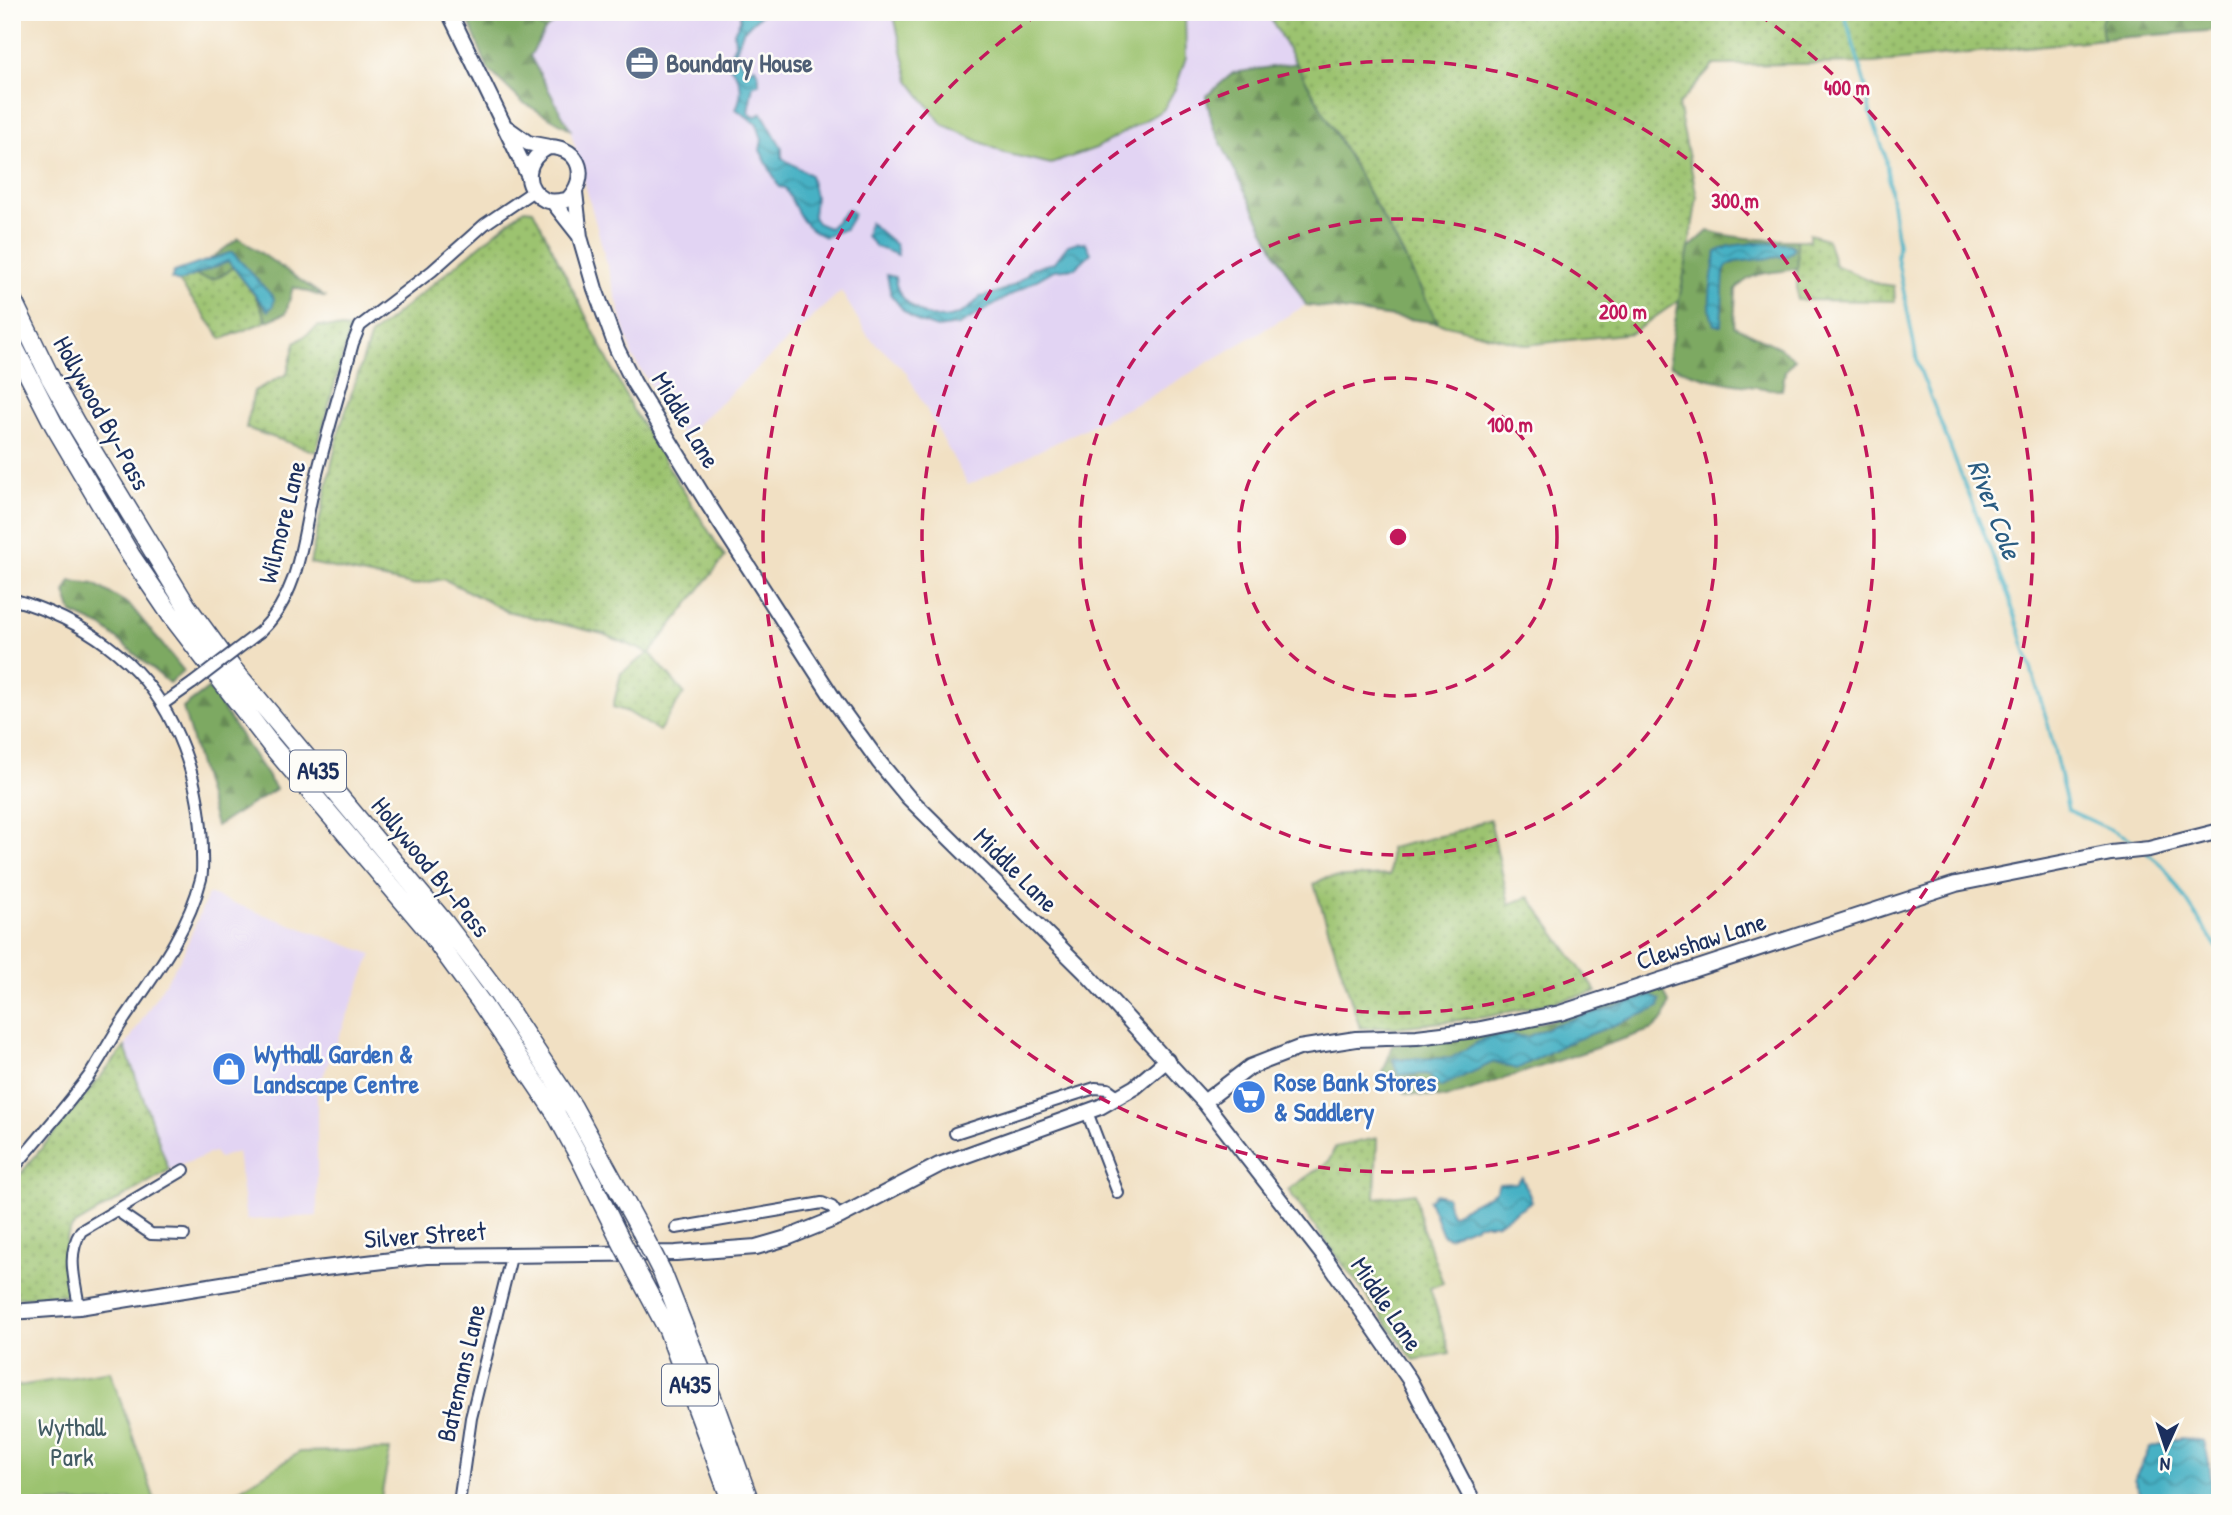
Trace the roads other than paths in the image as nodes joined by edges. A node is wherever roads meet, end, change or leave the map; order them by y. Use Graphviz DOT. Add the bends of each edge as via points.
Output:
graph roads {
  1 [pos="449,12"];
  2 [pos="506,127"];
  3 [pos="549,147"];
  4 [pos="532,183"];
  5 [pos="575,192"];
  6 [pos="554,202"];
  7 [pos="580,237"];
  8 [pos="12,299"];
  9 [pos="12,343"];
  10 [pos="12,599"];
  11 [pos="163,704"];
  12 [pos="2220,831"];
  13 [pos="1167,1060"];
  14 [pos="1119,1097"];
  15 [pos="1204,1102"];
  16 [pos="1087,1112"];
  17 [pos="955,1133"];
  18 [pos="184,1170"];
  19 [pos="12,1171"];
  20 [pos="1118,1193"];
  21 [pos="116,1210"];
  22 [pos="839,1217"];
  23 [pos="676,1228"];
  24 [pos="184,1234"];
  25 [pos="512,1253"];
  26 [pos="79,1307"];
  27 [pos="12,1312"];
  28 [pos="459,1503"];
  29 [pos="732,1503"];
  30 [pos="750,1503"];
  31 [pos="1474,1503"];
  1 -- 2 [label="street"];
  2 -- 3 [label="street, Middle Lane" via="528,143"];
  2 -- 4 [label="street"];
  3 -- 4 [label="street" via="531,162"];
  3 -- 5 [label="street, Middle Lane" via="571,153 579,166"];
  4 -- 6 [label="street, Middle Lane" via="544,199"];
  4 -- 11 [label="street, Wilmore Lane, bridge" via="432,271 360,326 284,604 261,631"];
  5 -- 6 [label="street" via="567,200"];
  5 -- 7 [label="street, Middle Lane"];
  6 -- 7 [label="street, Middle Lane"];
  7 -- 13 [label="street, Middle Lane" via="605,320 634,383 849,721 908,797"];
  8 -- 30 [label="highway, Hollywood By-Pass / A435, bridge" via="76,424 186,605 232,668 444,922 573,1107 662,1272"];
  9 -- 29 [label="highway, Hollywood By-Pass / A435, bridge" via="54,425 171,615 263,734 431,934 555,1112 668,1330"];
  10 -- 11 [label="street" via="94,634 129,664"];
  11 -- 19 [label="street" via="186,752 200,802 201,877 183,930 157,972 89,1075"];
  12 -- 15 [label="street, Clewshaw Lane" via="2149,849 1956,884 1560,1013 1476,1030 1299,1048 1250,1067"];
  13 -- 14 [label="street, Silver Street"];
  13 -- 15 [label="street, Middle Lane"];
  14 -- 16 [label="street, Silver Street"];
  14 -- 17 [label="street" via="1108,1089 1095,1088"];
  15 -- 31 [label="street, Middle Lane" via="1326,1259 1402,1369"];
  16 -- 20 [label="street"];
  16 -- 22 [label="street, Silver Street" via="939,1165"];
  18 -- 21 [label="street"];
  21 -- 24 [label="street" via="151,1234"];
  21 -- 26 [label="street" via="81,1231 73,1244"];
  22 -- 23 [label="street" via="822,1203"];
  22 -- 25 [label="street, Silver Street" via="756,1247 649,1254"];
  25 -- 26 [label="street, Silver Street" via="426,1256 308,1270"];
  25 -- 28 [label="street, Batemans Lane" via="471,1418"];
  26 -- 27 [label="street, Silver Street"];
}
